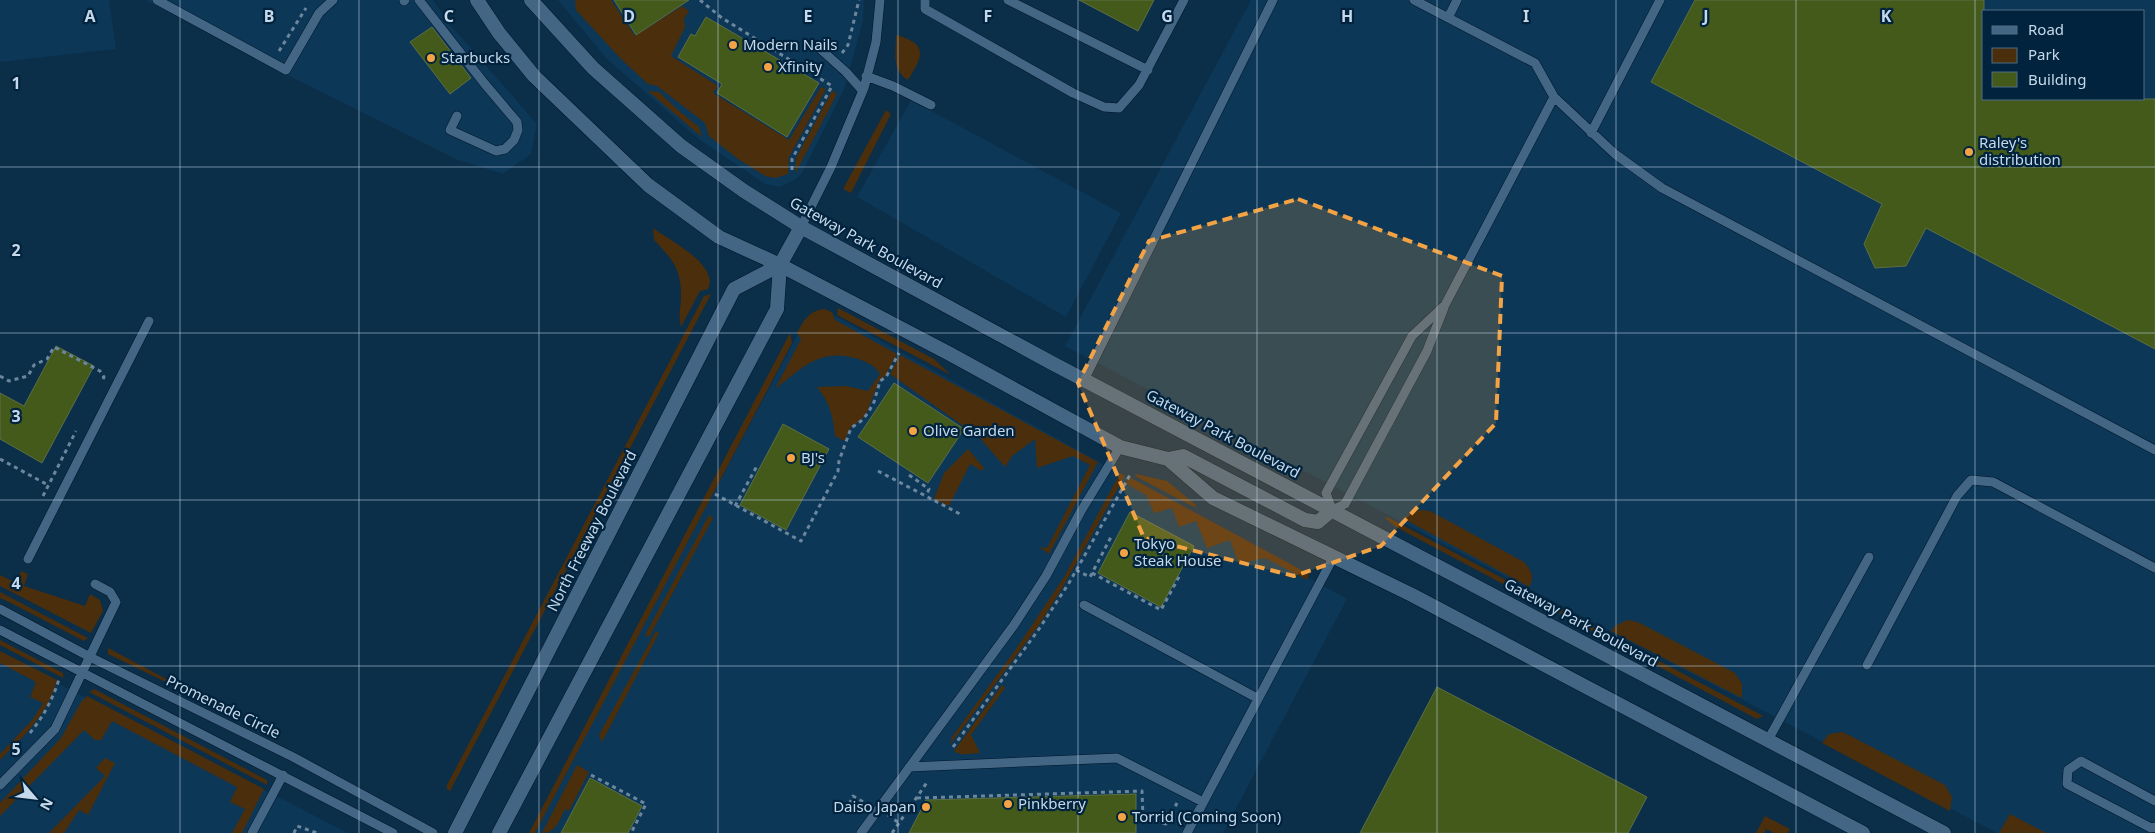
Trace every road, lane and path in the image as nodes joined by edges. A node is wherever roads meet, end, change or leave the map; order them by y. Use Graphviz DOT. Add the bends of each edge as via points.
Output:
graph roads {
  1 [pos="157,0"];
  2 [pos="333,0"];
  3 [pos="419,0"];
  4 [pos="477,0"];
  5 [pos="531,0"];
  6 [pos="700,0"];
  7 [pos="859,0"];
  8 [pos="880,0"];
  9 [pos="925,0"];
  10 [pos="1008,0"];
  11 [pos="1184,0"];
  12 [pos="1273,0"];
  13 [pos="1414,0"];
  14 [pos="1457,0"];
  15 [pos="1660,0"];
  16 [pos="307,6"];
  17 [pos="1448,18"];
  18 [pos="817,46"];
  19 [pos="279,51"];
  20 [pos="834,61"];
  21 [pos="1148,70"];
  22 [pos="866,76"];
  23 [pos="821,78"];
  24 [pos="862,90"];
  25 [pos="1554,97"];
  26 [pos="931,104"];
  27 [pos="457,116"];
  28 [pos="1591,132"];
  29 [pos="792,174"];
  30 [pos="801,227"];
  31 [pos="780,265"];
  32 [pos="1445,305"];
  33 [pos="149,322"];
  34 [pos="898,353"];
  35 [pos="0,376"];
  36 [pos="1084,380"];
  37 [pos="100,385"];
  38 [pos="78,427"];
  39 [pos="1120,447"];
  40 [pos="2155,450"];
  41 [pos="0,459"];
  42 [pos="1168,459"];
  43 [pos="758,464"];
  44 [pos="878,471"];
  45 [pos="909,475"];
  46 [pos="1130,475"];
  47 [pos="48,485"];
  48 [pos="715,494"];
  49 [pos="43,496"];
  50 [pos="926,496"];
  51 [pos="735,506"];
  52 [pos="1332,510"];
  53 [pos="960,514"];
  54 [pos="1111,536"];
  55 [pos="1869,557"];
  56 [pos="1333,558"];
  57 [pos="28,559"];
  58 [pos="2155,568"];
  59 [pos="1076,570"];
  60 [pos="1092,573"];
  61 [pos="1180,575"];
  62 [pos="95,584"];
  63 [pos="1084,605"];
  64 [pos="0,609"];
  65 [pos="0,630"];
  66 [pos="90,657"];
  67 [pos="1866,665"];
  68 [pos="82,672"];
  69 [pos="59,679"];
  70 [pos="1257,698"];
  71 [pos="27,736"];
  72 [pos="1768,740"];
  73 [pos="953,747"];
  74 [pos="909,768"];
  75 [pos="283,775"];
  76 [pos="591,776"];
  77 [pos="928,781"];
  78 [pos="0,785"];
  79 [pos="917,798"];
  80 [pos="2155,801"];
  81 [pos="1203,802"];
  82 [pos="1177,803"];
  83 [pos="868,805"];
  84 [pos="846,811"];
  85 [pos="2155,827"];
  86 [pos="252,833"];
  87 [pos="294,833"];
  88 [pos="317,833"];
  89 [pos="393,833"];
  90 [pos="433,833"];
  91 [pos="455,833"];
  92 [pos="499,833"];
  93 [pos="631,833"];
  94 [pos="861,833"];
  95 [pos="892,833"];
  96 [pos="1187,833"];
  97 [pos="1863,833"];
  98 [pos="1944,833"];
  1 -- 2 [label="lane" via="286,70 319,13"];
  3 -- 27 [label="lane" via="517,122 518,130 505,149 496,151 450,130"];
  4 -- 31 [label="street" via="534,76 648,185 719,237"];
  5 -- 30 [label="street, Gateway Park Boulevard" via="593,68 681,146"];
  6 -- 23 [label="path" via="722,18"];
  7 -- 20 [label="path" via="848,45"];
  8 -- 22 [label="lane" via="876,42"];
  9 -- 21 [label="lane" via="925,9 1073,93 1104,107 1119,108 1139,86"];
  10 -- 21 [label="lane"];
  11 -- 21 [label="lane"];
  12 -- 36 [label="lane"];
  13 -- 17 [label="lane"];
  14 -- 17 [label="lane"];
  15 -- 28 [label="lane"];
  16 -- 19 [label="path"];
  17 -- 25 [label="lane" via="1535,63"];
  18 -- 20 [label="lane"];
  20 -- 23 [label="path"];
  20 -- 24 [label="lane"];
  22 -- 24 [label="lane"];
  22 -- 26 [label="lane"];
  23 -- 29 [label="path" via="832,86 792,159"];
  24 -- 30 [label="lane" via="831,167"];
  25 -- 28 [label="lane"];
  25 -- 32 [label="lane"];
  28 -- 40 [label="lane" via="1662,188"];
  30 -- 31 [label="street"];
  30 -- 36 [label="street, Gateway Park Boulevard"];
  31 -- 39 [label="street"];
  31 -- 91 [label="street, North Freeway Boulevard" via="734,289"];
  31 -- 92 [label="street" via="777,308"];
  32 -- 52 [label="lane" via="1427,351 1346,504"];
  32 -- 52 [label="lane" via="1412,336 1326,493"];
  33 -- 57 [label="lane"];
  34 -- 51 [label="path" via="886,377 880,381 868,413 851,428 838,471 801,542"];
  35 -- 37 [label="path" via="9,381 28,376 34,365 47,359 54,347 100,371 104,377"];
  36 -- 52 [label="street, Gateway Park Boulevard"];
  38 -- 47 [label="path"];
  39 -- 42 [label="street"];
  39 -- 74 [label="lane" via="1042,582"];
  41 -- 47 [label="path"];
  42 -- 52 [label="street" via="1183,456 1305,520 1318,522"];
  42 -- 56 [label="street" via="1213,498"];
  43 -- 51 [label="path"];
  44 -- 50 [label="path"];
  45 -- 50 [label="path" via="929,489"];
  46 -- 59 [label="path"];
  47 -- 49 [label="path"];
  48 -- 51 [label="path"];
  50 -- 53 [label="path"];
  52 -- 72 [label="street, Gateway Park Boulevard"];
  54 -- 60 [label="path"];
  55 -- 72 [label="lane"];
  56 -- 70 [label="lane"];
  56 -- 97 [label="street" via="1412,595"];
  58 -- 67 [label="lane" via="1993,482 1970,480 1957,496"];
  59 -- 60 [label="path" via="1090,578"];
  59 -- 73 [label="path" via="1039,629"];
  60 -- 61 [label="path" via="1161,610"];
  62 -- 66 [label="lane" via="110,592 116,602"];
  63 -- 70 [label="lane"];
  64 -- 66 [label="lane, Promenade Circle"];
  65 -- 68 [label="lane"];
  66 -- 68 [label="lane"];
  66 -- 90 [label="lane, Promenade Circle" via="293,757"];
  68 -- 75 [label="lane"];
  68 -- 78 [label="lane" via="55,729"];
  69 -- 71 [label="path" via="55,695"];
  70 -- 81 [label="lane"];
  72 -- 98 [label="street, Gateway Park Boulevard"];
  74 -- 81 [label="lane" via="1117,758"];
  74 -- 94 [label="lane"];
  75 -- 86 [label="lane"];
  75 -- 89 [label="lane"];
  76 -- 93 [label="path" via="646,804"];
  77 -- 79 [label="path"];
  79 -- 82 [label="path" via="1142,791 1143,818 1166,824"];
  79 -- 95 [label="path"];
  80 -- 85 [label="lane" via="2081,761 2068,770 2067,784 2151,828"];
  81 -- 96 [label="lane"];
  83 -- 84 [label="path" via="853,796"];
  87 -- 88 [label="path" via="297,826"];
}
